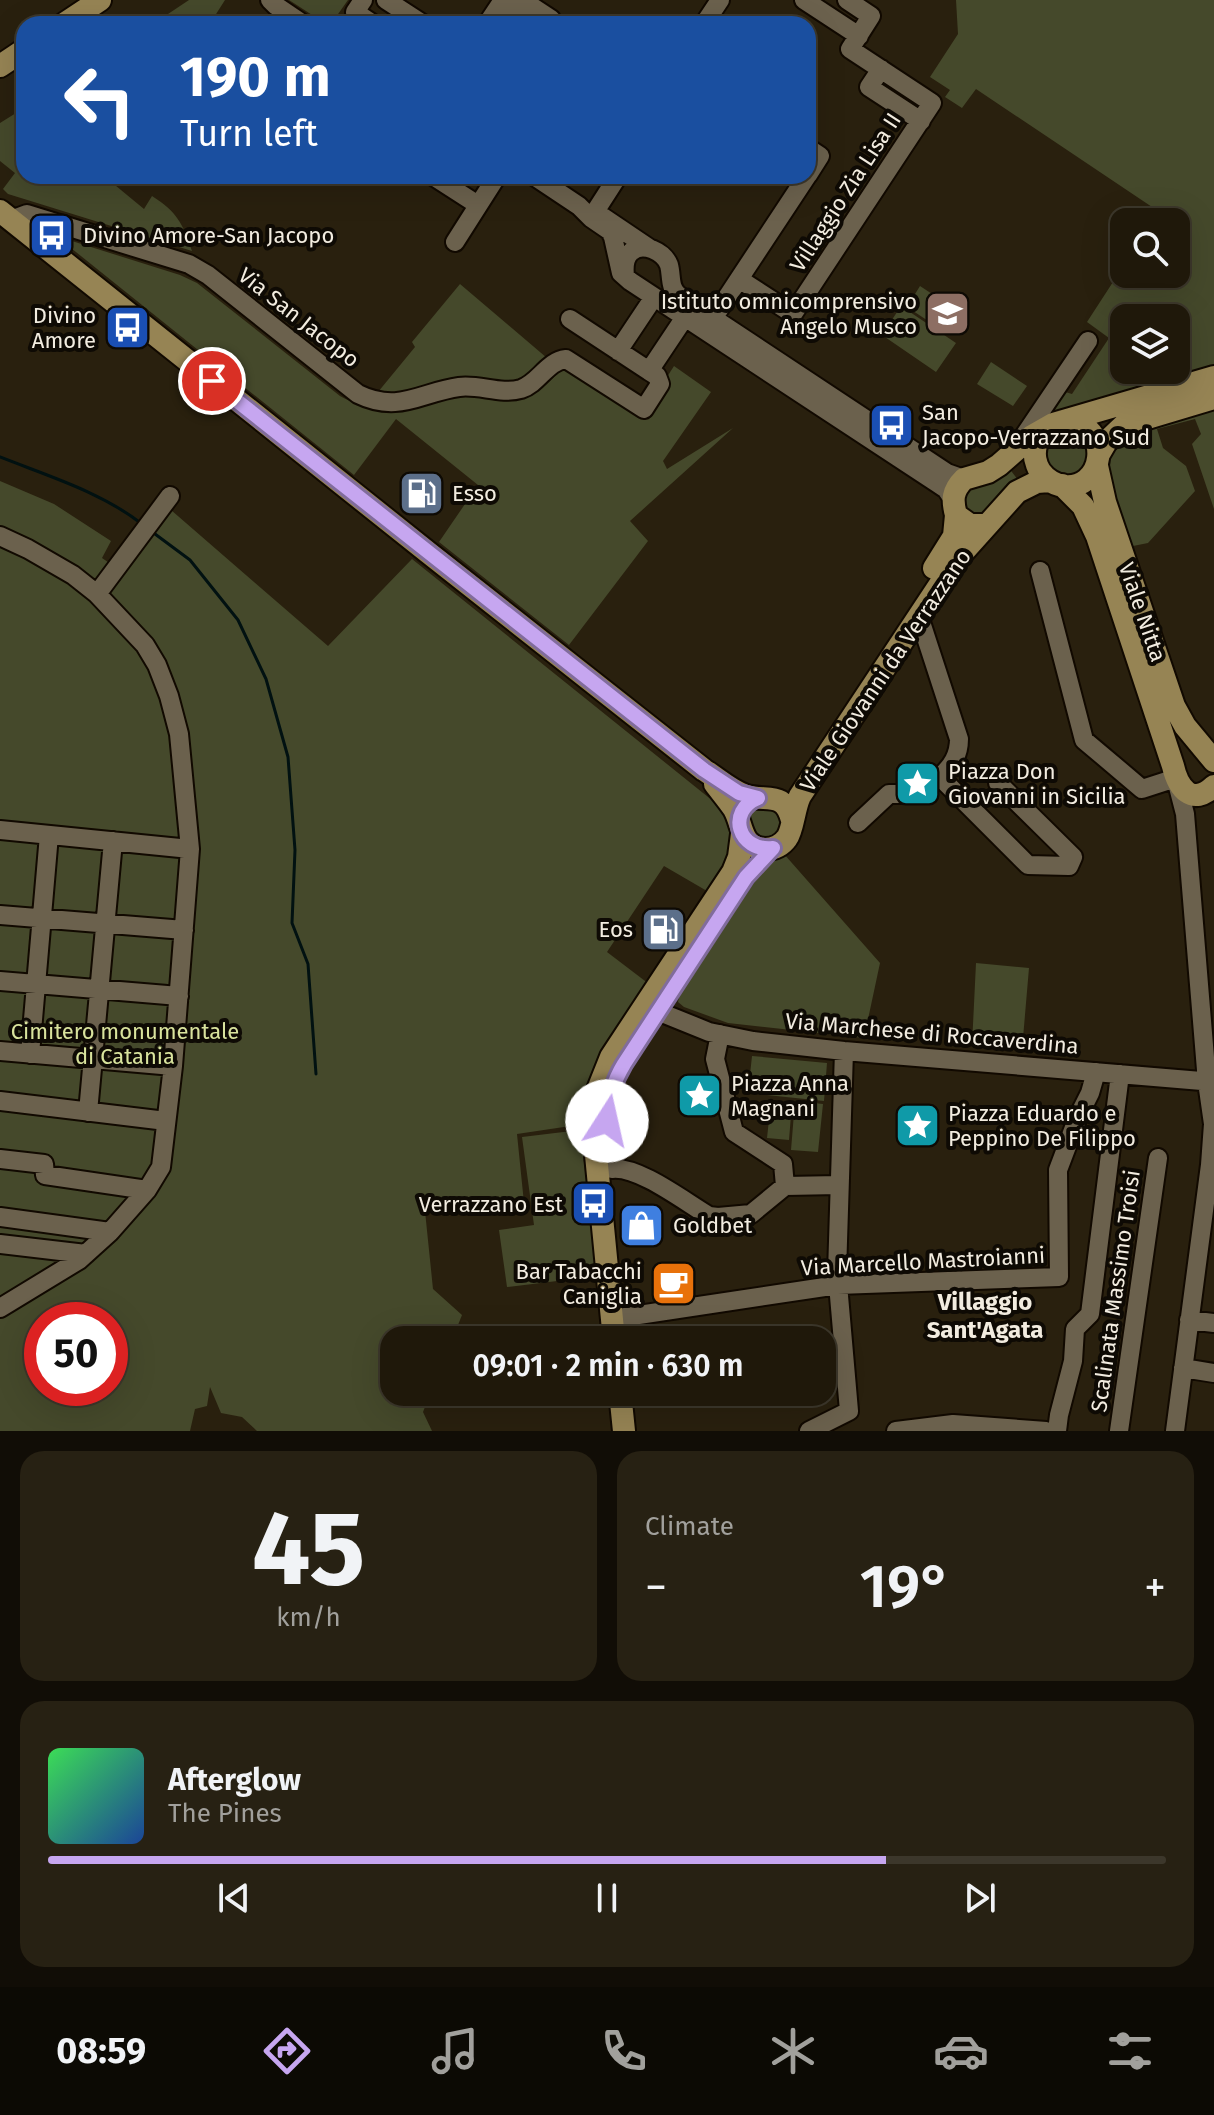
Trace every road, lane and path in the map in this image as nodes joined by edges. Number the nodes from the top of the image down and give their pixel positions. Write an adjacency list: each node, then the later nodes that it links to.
1 (100, 0): 9 (main road)
2 (270, 0): 10 (street)
3 (363, 0): 11 (street)
4 (386, 0): 12 (street)
5 (547, 0): 14 (street)
6 (804, 0): 15 (street)
7 (847, 0): 15 (street, Villaggio Zia Lisa II)
8 (502, 1): 13 (street)
9 (76, 16)
10 (292, 16)
11 (361, 16)
12 (411, 16)
13 (528, 16)
14 (534, 16)
15 (859, 36): 27 (street, Villaggio Zia Lisa II)
16 (445, 184): 21 (street)
17 (492, 184): 21 (street)
18 (546, 184): 22 (street)
19 (611, 184): 22 (street)
20 (802, 184): 27 (street)
21 (478, 205): 24 (street)
22 (588, 212): 25 (street); 26 (street)
23 (6, 216): 34 (street, Via San Jacopo); 49 (main road)
24 (455, 242)
25 (649, 248): 26 (street); 30 (street)
26 (625, 278): 28 (street)
27 (739, 279): 30 (street)
28 (654, 297): 29 (street); 33 (street)
29 (685, 317): 34 (street); 42 (street)
30 (714, 317): 39 (street)
31 (570, 319): 33 (street)
32 (1088, 341): 37 (street)
33 (618, 351): 34 (street)
34 (649, 371)
35 (1214, 377): 37 (main road)
36 (1214, 398): 38 (main road)
37 (1051, 421): 38 (main road); 39 (main road); 40 (main road)
38 (1098, 460): 40 (main road); 48 (main road, Viale Nitta)
39 (964, 479): 42 (main road, Viale Giovanni da Verrazzano)
40 (1056, 483): 43 (main road, Viale Giovanni da Verrazzano); 50 (main road)
41 (166, 501): 46 (street)
42 (955, 507): 43 (main road); 54 (main road, Viale Giovanni da Verrazzano)
43 (987, 525): 47 (main road, Viale Giovanni da Verrazzano)
44 (0, 536): 46 (street)
45 (1040, 571): 50 (street)
46 (97, 594): 63 (street)
47 (919, 616): 51 (street); 56 (main road, Viale Giovanni da Verrazzano)
48 (1211, 756): 50 (main road)
49 (704, 770): 54 (main road); 58 (main road)
50 (1175, 775): 53 (main road); 55 (street)
51 (940, 777): 52 (street); 57 (street)
52 (998, 783)
53 (1206, 790): 55 (street)
54 (763, 797): 56 (main road); 58 (main road)
55 (1185, 814): 82 (street)
56 (792, 820): 62 (main road)
57 (858, 823)
58 (741, 827): 62 (main road); 64 (main road)
59 (0, 830): 60 (street)
60 (49, 835): 61 (street); 66 (street)
61 (113, 841): 63 (street); 67 (street)
62 (773, 848): 64 (main road)
63 (190, 849): 68 (street)
64 (713, 914): 73 (main road)
65 (0, 915): 66 (street)
66 (42, 918): 67 (street); 70 (street)
67 (106, 924): 68 (street); 71 (street)
68 (184, 930): 72 (street)
69 (0, 981): 70 (street)
70 (36, 984): 71 (street); 77 (street)
71 (99, 989): 72 (street); 78 (street)
72 (179, 996): 79 (street)
73 (653, 1006): 74 (street, Via Marchese di Roccaverdina); 89 (main road); 102 (main road)
74 (720, 1034): 76 (street, Via Marchese di Roccaverdina); 91 (street)
75 (0, 1051): 77 (street)
76 (844, 1051): 80 (street, Via Marchese di Roccaverdina); 90 (street)
77 (30, 1054): 78 (street)
78 (93, 1059): 79 (street); 84 (street)
79 (173, 1066): 85 (street)
80 (1096, 1072): 81 (street, Via Marchese di Roccaverdina); 98 (street, Via Marcello Mastroianni)
81 (1120, 1074): 82 (street, Via Marchese di Roccaverdina); 114 (street)
82 (1211, 1082): 86 (street)
83 (0, 1101): 84 (street)
84 (88, 1112): 85 (street)
85 (166, 1121): 92 (street)
86 (1213, 1124): 97 (street)
87 (1158, 1158): 115 (street, Scalinata Massimo Troisi)
88 (0, 1159): 92 (street)
89 (612, 1169): 91 (street); 103 (main road)
90 (839, 1185): 91 (street); 98 (street)
91 (785, 1186)
92 (147, 1190): 94 (street)
93 (0, 1217): 94 (street)
94 (110, 1232): 96 (street)
95 (0, 1244): 96 (street)
96 (86, 1254): 99 (street)
97 (1205, 1265): 100 (street)
98 (838, 1285): 104 (street, Via Marcello Mastroianni); 111 (street)
99 (0, 1308)
100 (1189, 1320): 101 (street); 105 (street)
101 (1214, 1323)
102 (621, 1326)
103 (621, 1326)
104 (636, 1326)
105 (1183, 1368): 106 (street); 116 (street)
106 (1214, 1373)
107 (621, 1406): 109 (main road)
108 (635, 1406): 110 (main road)
109 (624, 1431)
110 (638, 1431)
111 (809, 1431)
112 (896, 1431): 113 (street)
113 (1046, 1431)
114 (1057, 1431)
115 (1119, 1431)
116 (1175, 1431)

